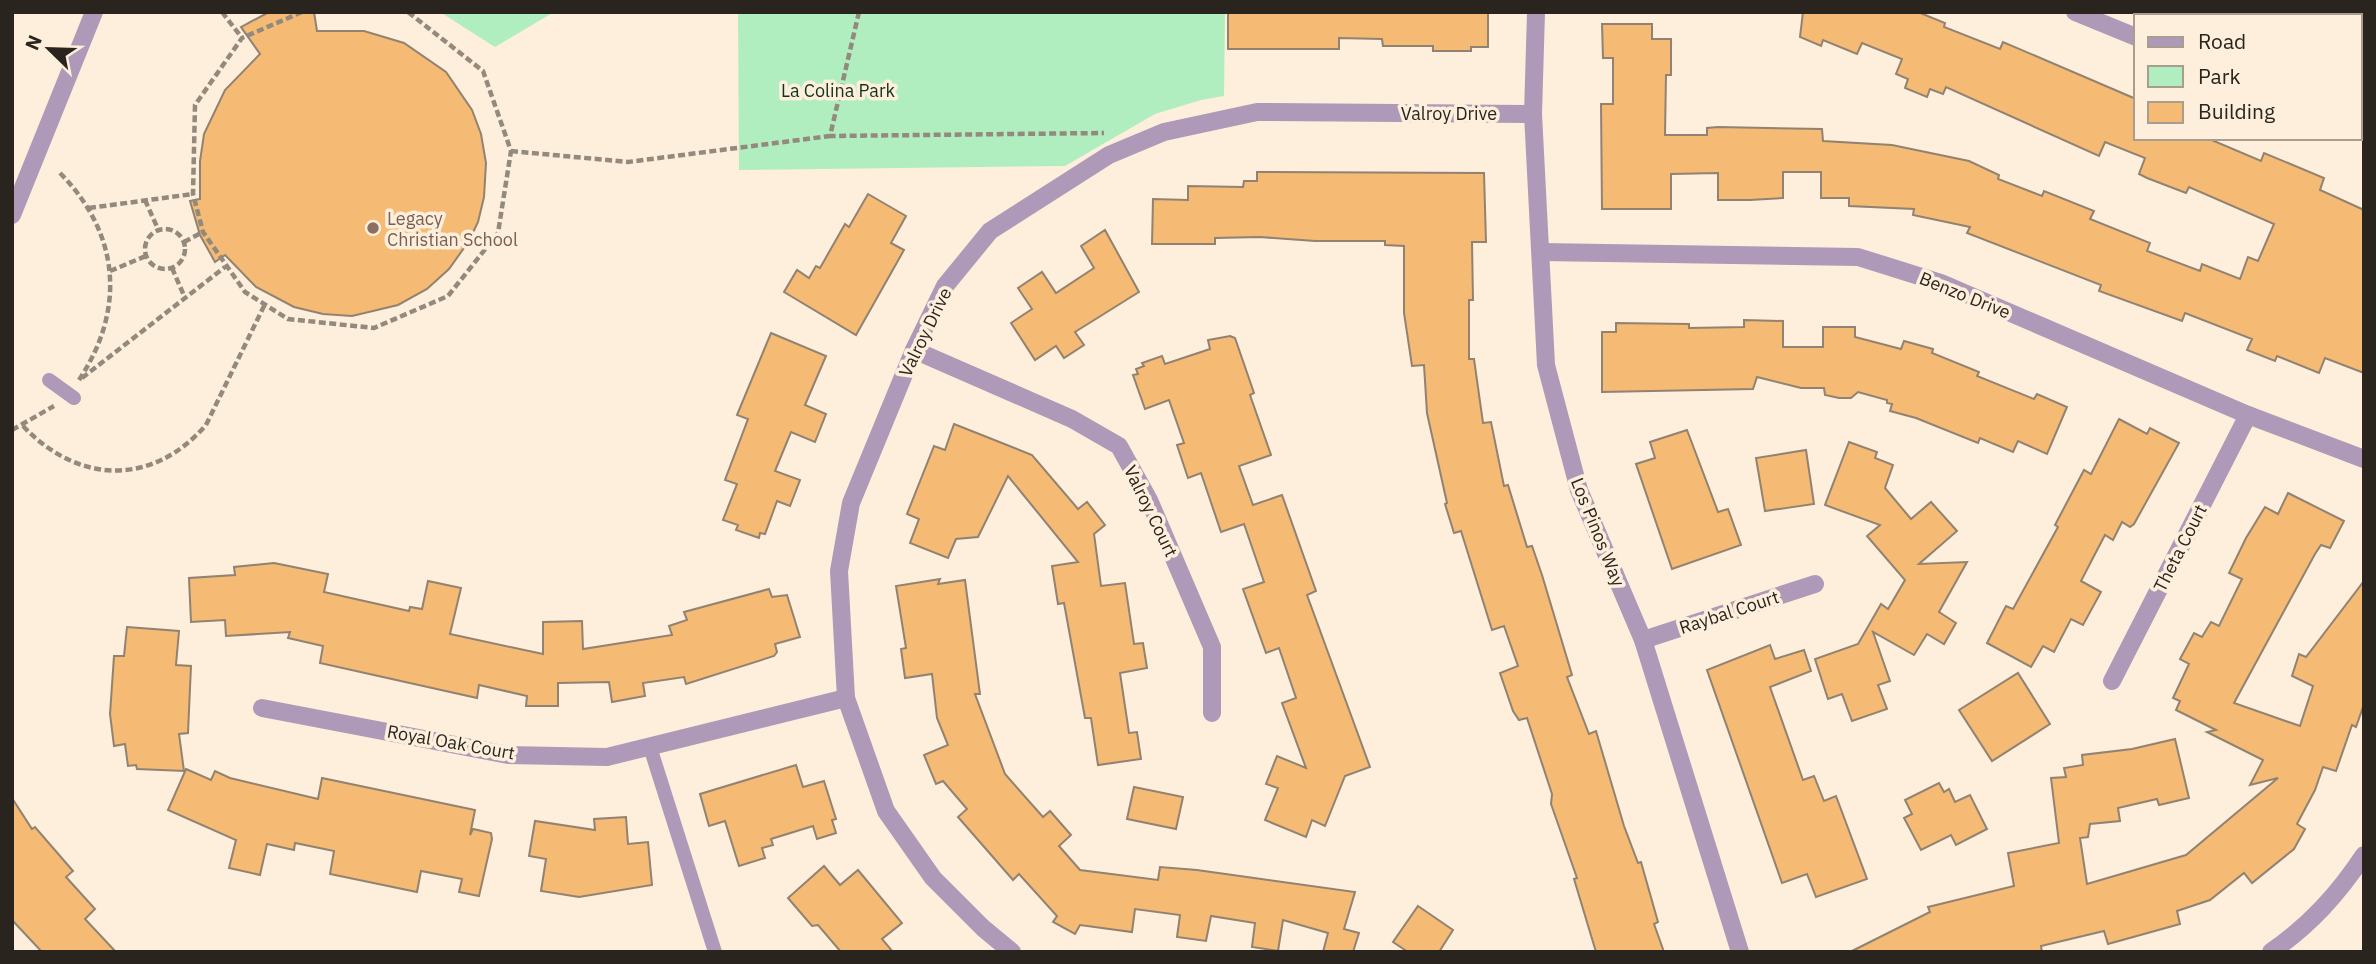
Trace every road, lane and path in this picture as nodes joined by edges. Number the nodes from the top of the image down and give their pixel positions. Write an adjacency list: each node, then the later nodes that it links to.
1 (94, 12): 18 (street)
2 (222, 12): 9 (path)
3 (302, 12): 9 (path)
4 (408, 12): 13 (path)
5 (859, 12): 12 (path)
6 (1536, 12): 10 (street, Los Pinos Way)
7 (2075, 12): 8 (street)
8 (2134, 36)
9 (242, 38): 15 (path)
10 (1533, 114): 22 (street, Los Pinos Way); 29 (street, Valroy Drive)
11 (1108, 133): 12 (path)
12 (830, 136): 13 (path)
13 (511, 150): 28 (path)
14 (60, 173): 17 (path)
15 (193, 194): 16 (path); 20 (path)
16 (145, 200): 17 (path); 19 (path)
17 (89, 208): 26 (path)
18 (12, 215)
19 (158, 229): 21 (path); 23 (path)
20 (203, 232): 21 (path); 24 (path)
21 (184, 242): 25 (path)
22 (1541, 252): 33 (street, Benzo Drive); 38 (street, Los Pinos Way)
23 (146, 256): 25 (path); 26 (path)
24 (225, 267): 27 (path); 28 (path)
25 (172, 268): 27 (path)
26 (110, 271): 27 (path)
27 (185, 298)
28 (264, 306): 34 (path)
29 (914, 350): 40 (street, Valroy Drive); 42 (street, Valroy Court)
30 (49, 380): 31 (lane)
31 (74, 398)
32 (57, 403): 34 (path)
33 (2248, 415): 36 (street, Benzo Drive); 39 (street, Theta Court)
34 (23, 426): 35 (path)
35 (12, 430)
36 (2364, 459)
37 (1815, 584): 38 (street, Raybal Court)
38 (1643, 640): 47 (street, Los Pinos Way)
39 (2112, 681)
40 (846, 698): 43 (street, Royal Oak Court); 46 (street, Valroy Drive)
41 (262, 708): 43 (street, Royal Oak Court)
42 (1212, 713)
43 (650, 747): 45 (lane)
44 (2364, 855): 48 (street)
45 (715, 952)
46 (1012, 952)
47 (1740, 952)
48 (2271, 952)

